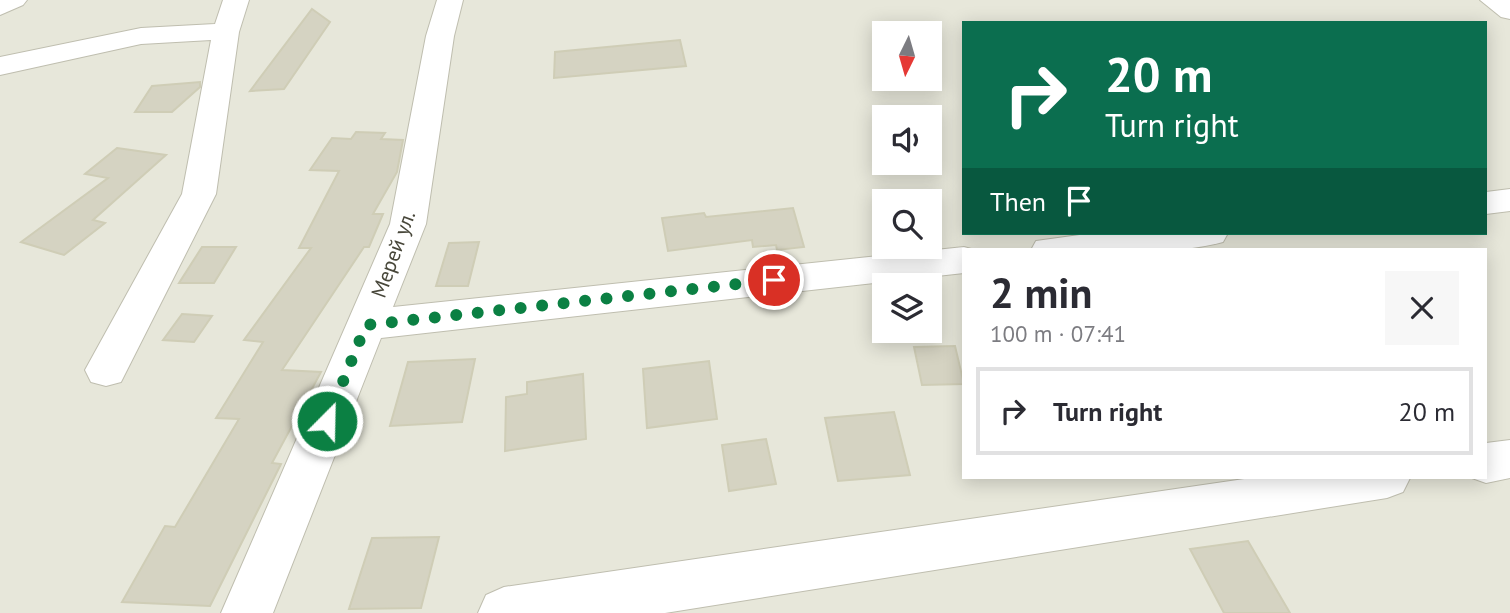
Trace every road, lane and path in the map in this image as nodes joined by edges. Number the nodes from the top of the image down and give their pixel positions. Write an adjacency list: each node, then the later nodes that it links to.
1 (14, 0): 5 (street)
2 (236, 0): 7 (street)
3 (450, 0): 14 (street, Мерей ул.)
4 (1493, 0): 6 (street)
5 (0, 7)
6 (1510, 11)
7 (226, 32): 8 (street); 15 (street)
8 (0, 66)
9 (1510, 200): 10 (street)
10 (1487, 203)
11 (1191, 235): 12 (street)
12 (1068, 248)
13 (962, 260): 14 (street)
14 (366, 325): 19 (street, Мерей ул.)
15 (106, 370)
16 (1510, 459): 17 (street)
17 (1487, 463)
18 (1380, 479): 20 (street)
19 (247, 613)
20 (504, 613)

